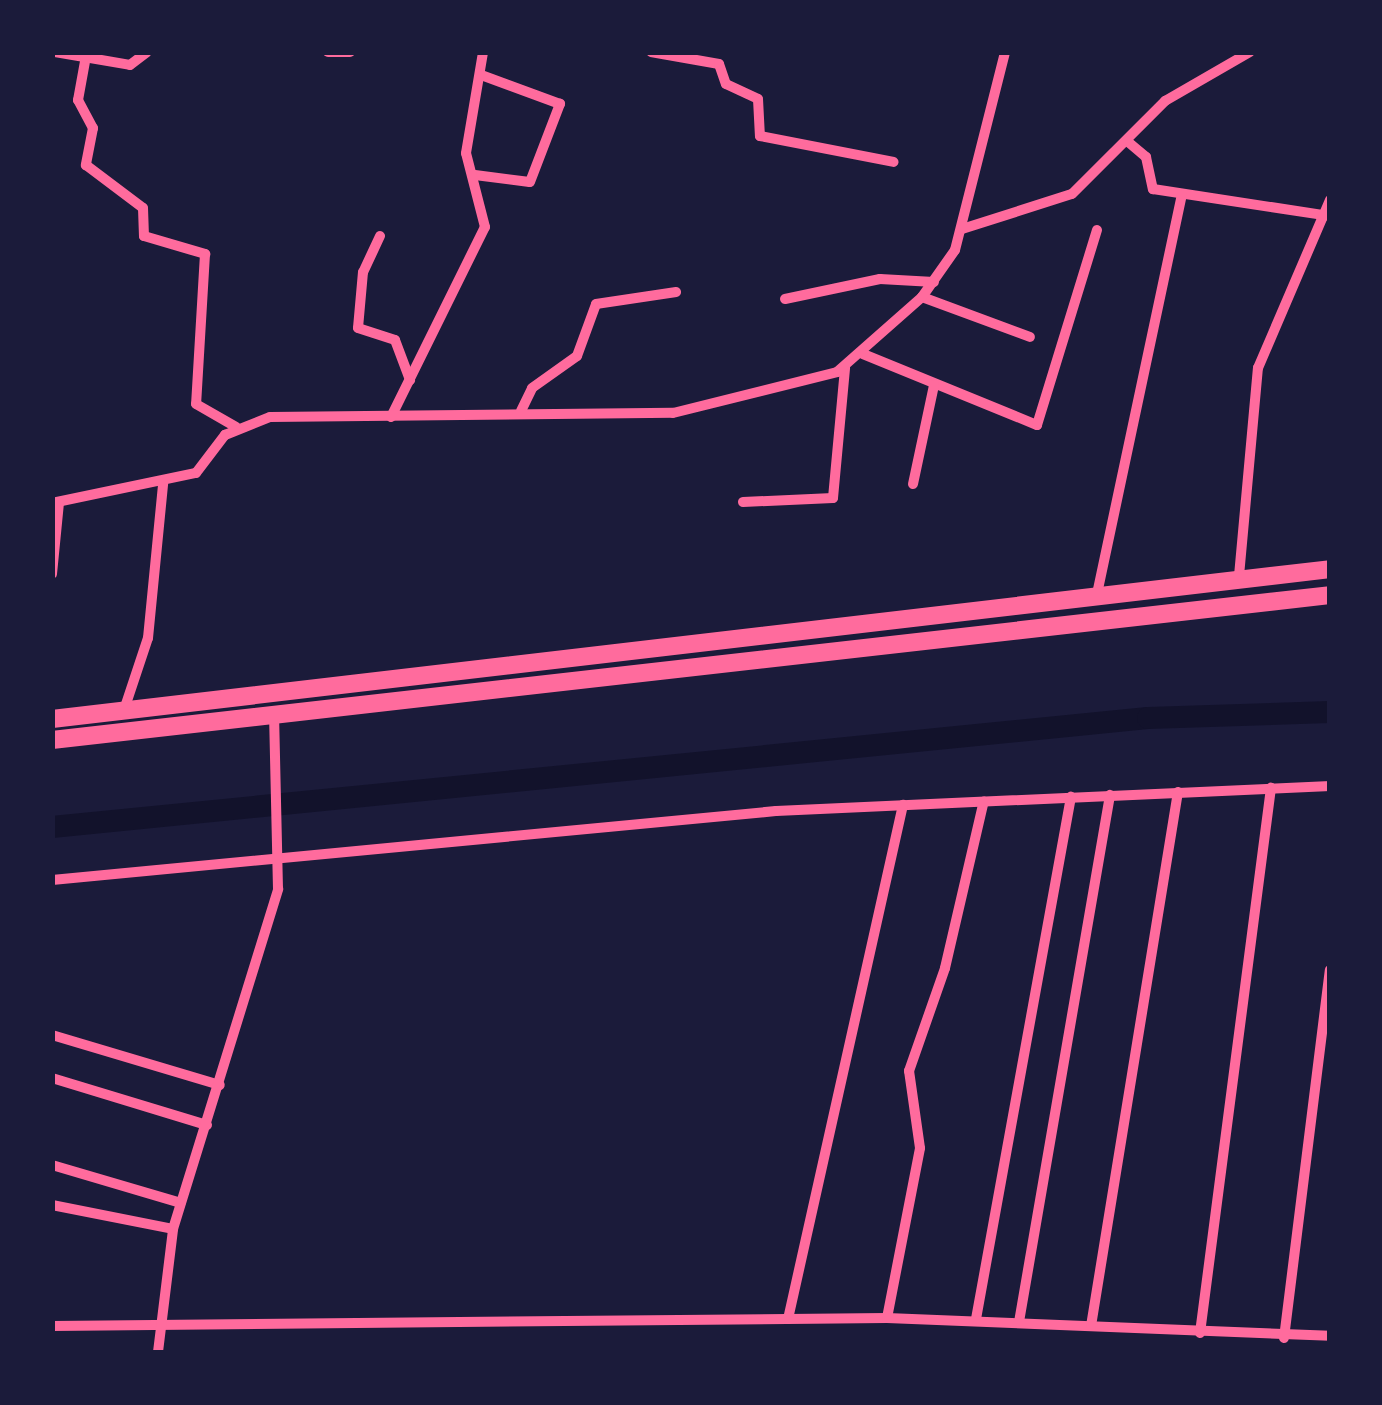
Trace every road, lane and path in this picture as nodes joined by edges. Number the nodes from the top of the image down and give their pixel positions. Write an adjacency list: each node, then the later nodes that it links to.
1 (55, 52): 10 (street)
2 (146, 52): 10 (street)
3 (328, 52): 4 (street)
4 (350, 52)
5 (484, 52): 11 (street)
6 (651, 52): 13 (street)
7 (1005, 52): 18 (street)
8 (1250, 52): 9 (street)
9 (1230, 55): 12 (street)
10 (86, 56): 32 (street)
11 (481, 76): 14 (street); 14 (street)
12 (1127, 141): 15 (street); 18 (street)
13 (894, 162)
14 (474, 175): 28 (street)
15 (1182, 195): 17 (street); 40 (street)
16 (1330, 200): 17 (street)
17 (1327, 216): 39 (street)
18 (962, 229): 21 (street)
19 (1097, 230): 29 (street)
20 (380, 236): 28 (street)
21 (934, 282): 23 (street); 24 (street)
22 (676, 292): 30 (street)
23 (922, 296): 25 (street); 26 (street)
24 (785, 299)
25 (1030, 336)
26 (863, 354): 27 (street); 29 (street)
27 (845, 368): 30 (street); 35 (street)
28 (410, 380): 31 (street)
29 (934, 385): 34 (street)
30 (521, 411): 31 (street)
31 (391, 417): 32 (street)
32 (236, 427): 33 (street)
33 (163, 484): 36 (street); 42 (street)
34 (913, 484)
35 (743, 502)
36 (56, 503): 38 (street)
37 (1330, 569): 39 (highway)
38 (52, 574)
39 (1239, 576): 40 (highway)
40 (1098, 594): 42 (highway)
41 (1330, 596): 43 (highway)
42 (124, 711): 44 (highway)
43 (274, 716): 45 (highway); 53 (street)
44 (52, 719)
45 (52, 740)
46 (1330, 786): 47 (street)
47 (1271, 788): 48 (street); 71 (street)
48 (1178, 792): 49 (street); 70 (street)
49 (1110, 794): 50 (street); 67 (street)
50 (1071, 797): 51 (street); 66 (street)
51 (984, 801): 52 (street); 65 (street)
52 (903, 805): 53 (street); 64 (street)
53 (280, 856): 54 (street); 58 (street)
54 (52, 880)
55 (1330, 970): 73 (street)
56 (52, 1035): 58 (street)
57 (52, 1078): 59 (street)
58 (220, 1085): 59 (street)
59 (207, 1125): 61 (street)
60 (52, 1164): 61 (street)
61 (182, 1203): 63 (street)
62 (52, 1205): 63 (street)
63 (173, 1229): 68 (street)
64 (788, 1318): 65 (street); 68 (street)
65 (886, 1318): 66 (street)
66 (976, 1319): 67 (street)
67 (1019, 1322): 70 (street)
68 (162, 1324): 69 (street); 74 (street)
69 (52, 1326)
70 (1090, 1326): 71 (street)
71 (1200, 1332): 73 (street)
72 (1330, 1336): 73 (street)
73 (1284, 1338)
74 (158, 1352)

